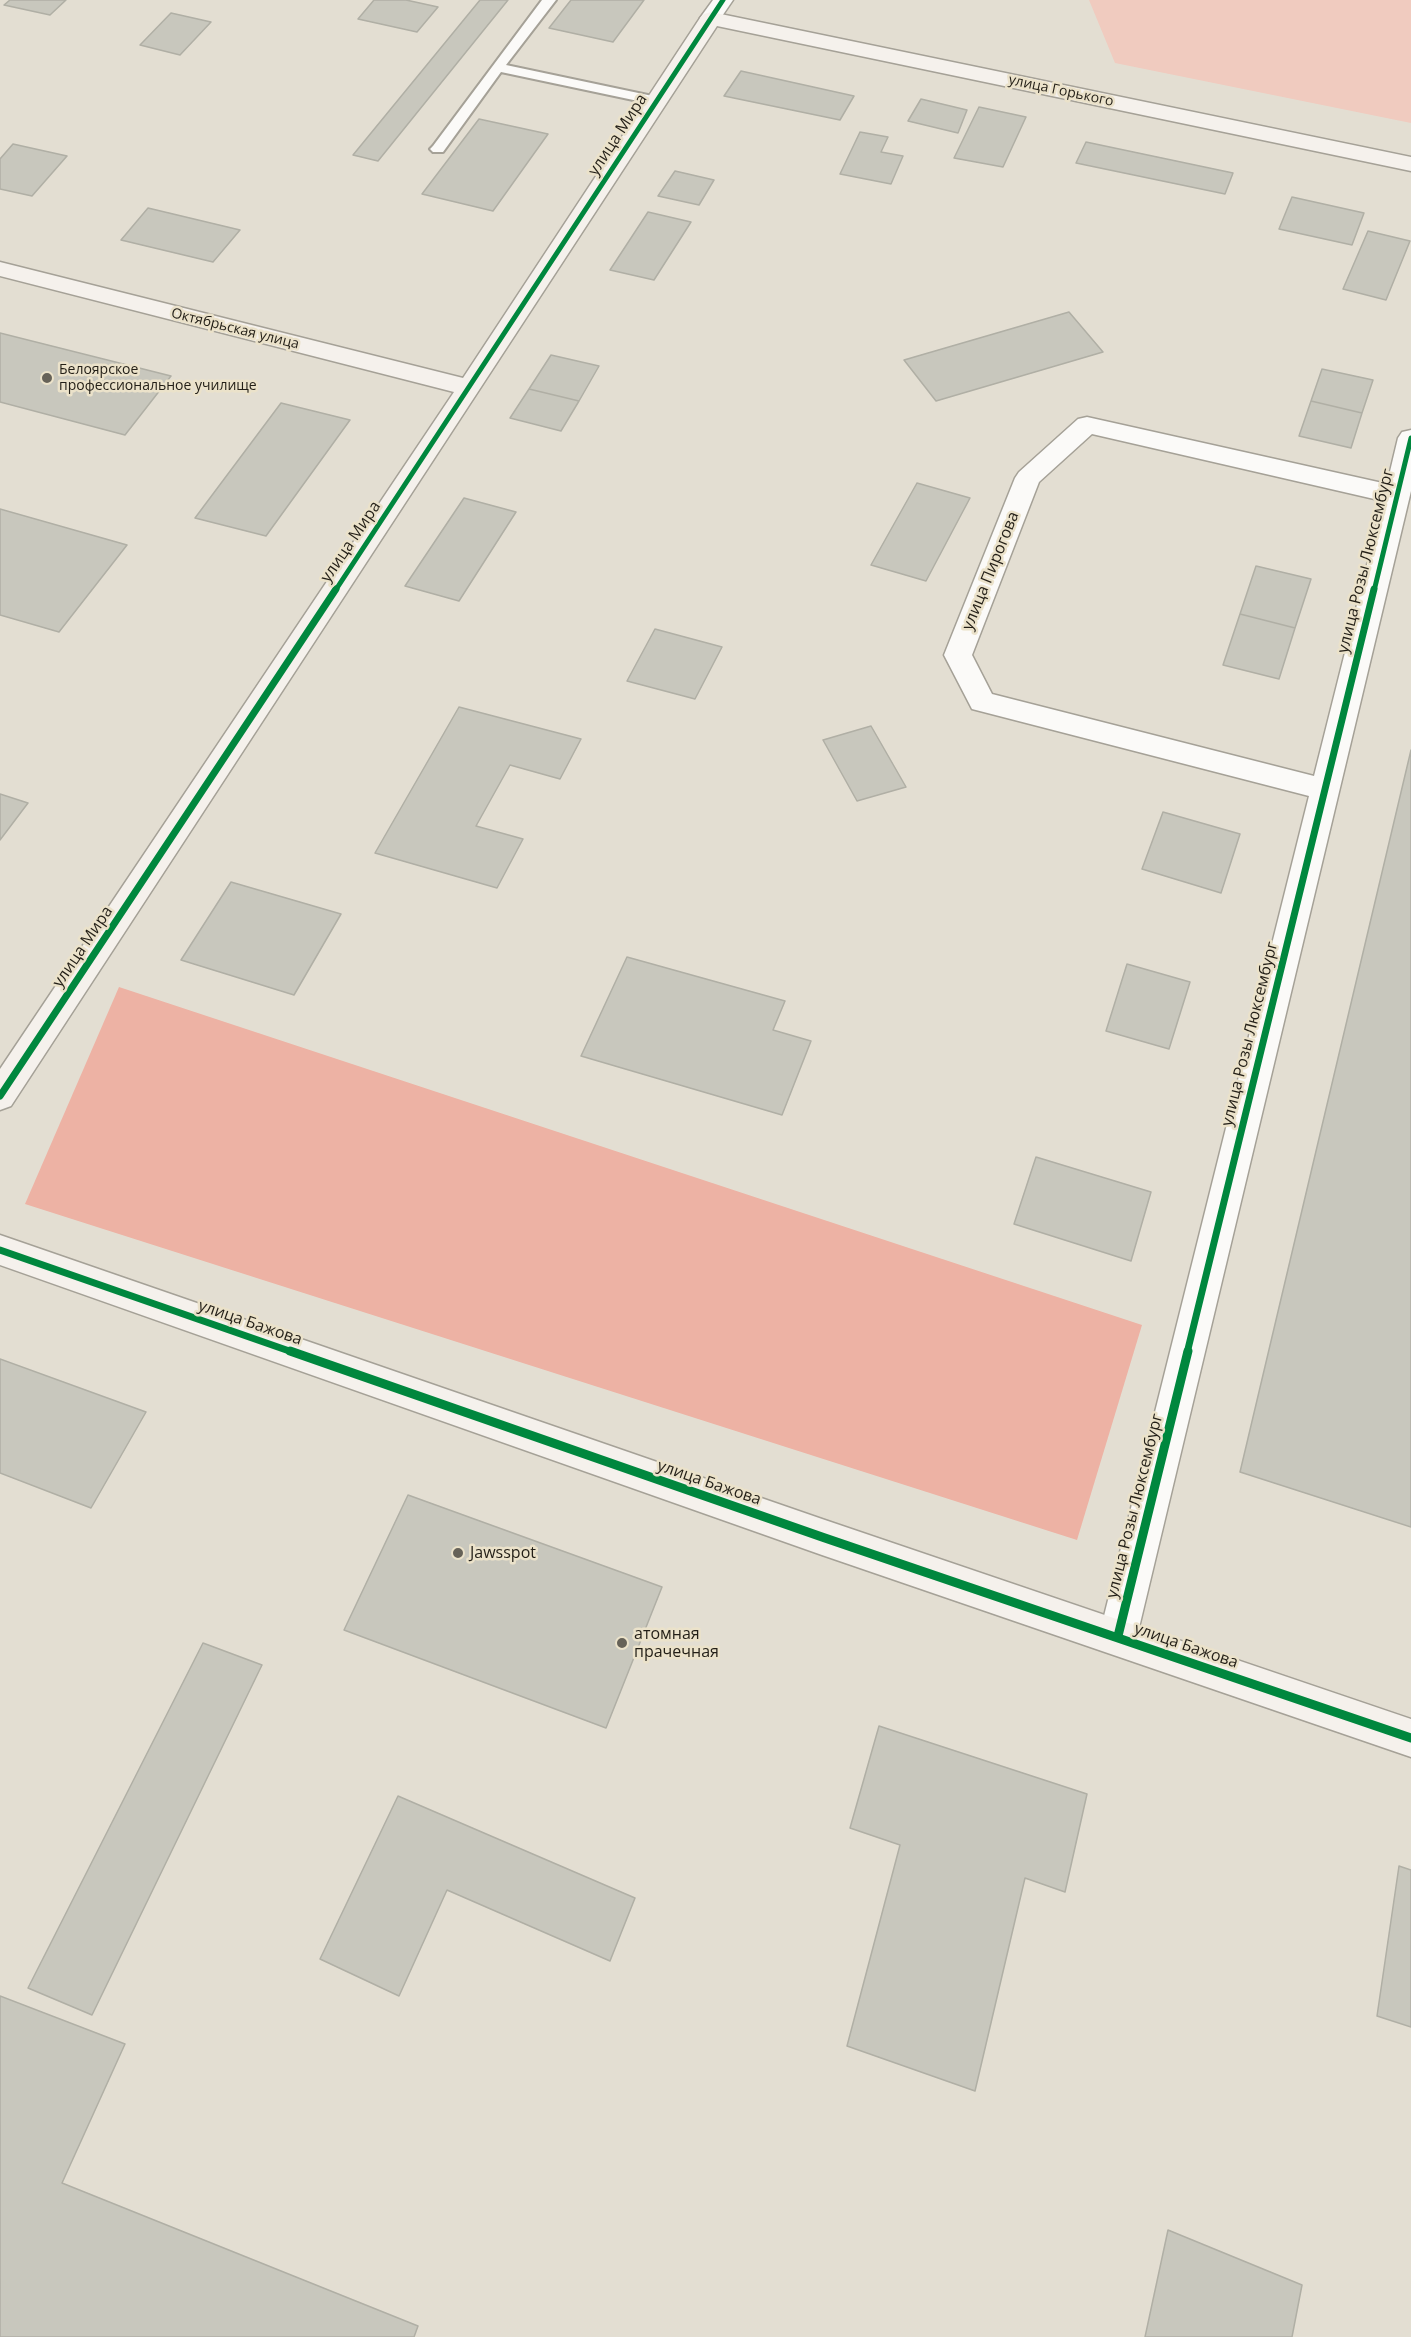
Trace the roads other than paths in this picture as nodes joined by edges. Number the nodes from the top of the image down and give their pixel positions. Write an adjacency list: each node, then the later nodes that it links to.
1 (549, 0): 3 (lane)
2 (717, 9): 4 (street, улица Мира); 6 (street, улица Горького)
3 (497, 67): 4 (lane); 5 (lane)
4 (657, 101): 8 (street, улица Мира)
5 (438, 149)
6 (1411, 164)
7 (0, 269): 8 (street, Октябрьская улица)
8 (470, 388): 12 (street, улица Мира)
9 (1411, 438): 10 (street, улица Розы Люксембург)
10 (1395, 495): 11 (street, улица Розы Люксембург); 11 (street, улица Пирогова)
11 (1323, 789): 14 (street, улица Розы Люксембург)
12 (0, 1096)
13 (0, 1250): 14 (street, улица Бажова)
14 (1118, 1636): 15 (street, улица Бажова)
15 (1411, 1738)

